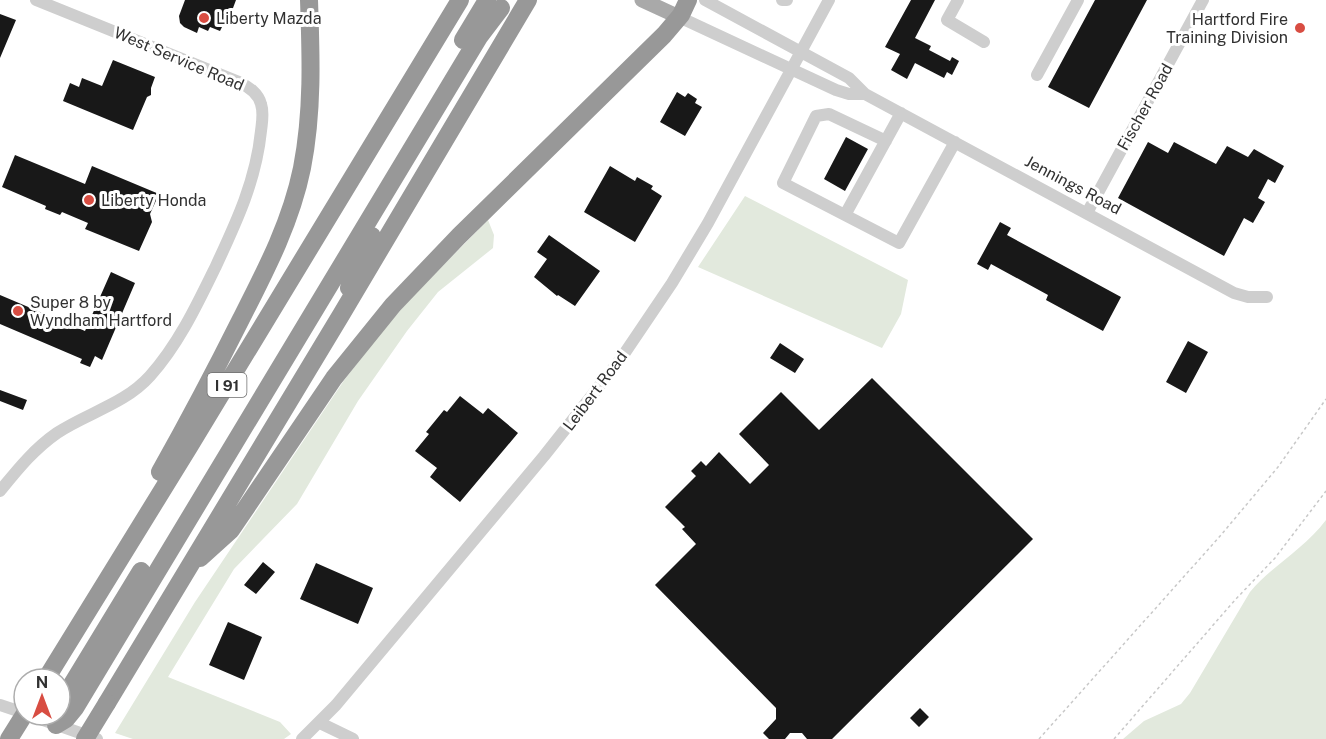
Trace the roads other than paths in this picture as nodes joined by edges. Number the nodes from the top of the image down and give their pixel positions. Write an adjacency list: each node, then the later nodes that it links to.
1 (36, 0): 28 (street, West Service Road)
2 (309, 0): 29 (highway)
3 (460, 0): 29 (highway, I 91)
4 (528, 0): 27 (highway)
5 (642, 0): 15 (main road, Jennings Road)
6 (688, 0): 15 (highway)
7 (705, 0): 17 (street, Jennings Road)
8 (782, 0): 9 (street)
9 (787, 0)
10 (829, 0): 17 (street, Leibert Road)
11 (957, 0): 16 (street)
12 (1078, 0): 19 (street)
13 (1203, 0): 24 (street, Fischer Road)
14 (498, 3): 27 (highway); 32 (highway); 33 (highway)
15 (679, 17): 18 (street, Jennings Road); 30 (highway)
16 (984, 42)
17 (801, 52): 18 (street, Leibert Road); 20 (street, Jennings Road)
18 (792, 69): 20 (street, Jennings Road); 34 (street, Leibert Road)
19 (1037, 75)
20 (865, 94): 21 (street, Jennings Road)
21 (901, 113): 22 (street); 23 (street, Jennings Road)
22 (886, 141): 25 (street); 25 (street)
23 (955, 142): 24 (street, Jennings Road); 25 (street)
24 (1087, 213): 26 (street, Jennings Road)
25 (845, 215)
26 (1267, 297)
27 (341, 315): 30 (highway)
28 (0, 491)
29 (137, 530): 31 (highway, I 91)
30 (189, 567): 36 (highway, bridge)
31 (53, 667)
32 (72, 685)
33 (72, 712)
34 (320, 723): 38 (street, Leibert Road); 39 (street)
35 (72, 727): 37 (street)
36 (85, 739)
37 (97, 739)
38 (302, 739)
39 (353, 739)

